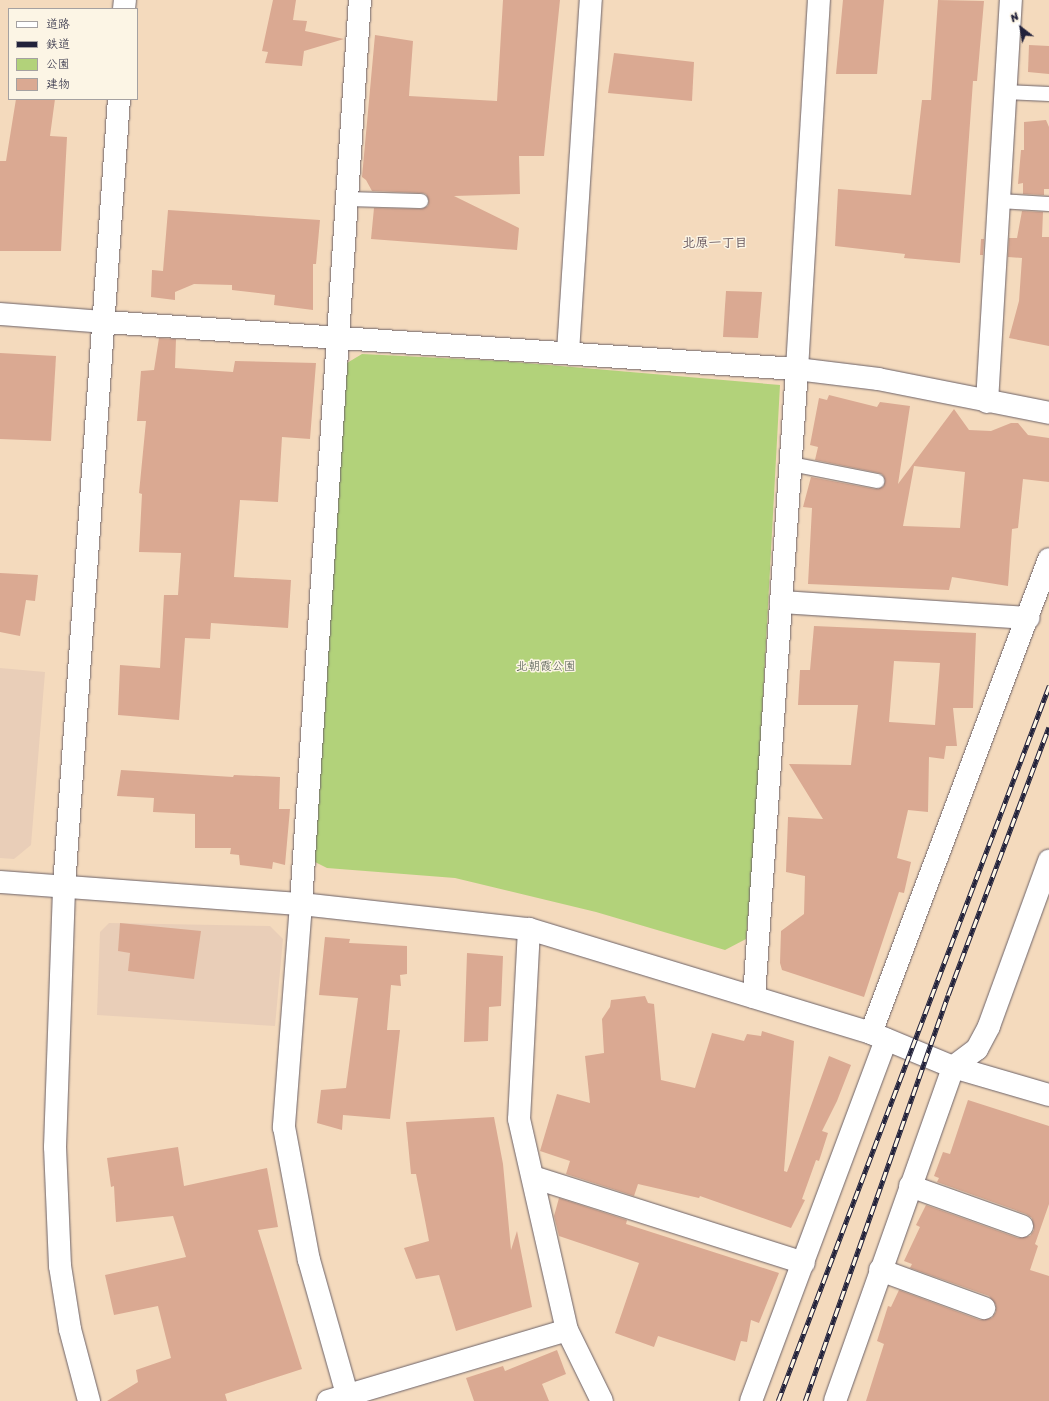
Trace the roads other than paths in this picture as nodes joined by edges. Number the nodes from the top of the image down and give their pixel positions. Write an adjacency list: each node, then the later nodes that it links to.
1 (360, 0): 8 (street)
2 (591, 0): 15 (street)
3 (818, 0): 16 (street)
4 (1011, 0): 5 (street)
5 (1005, 92): 6 (lane); 10 (street)
6 (1049, 94)
7 (119, 100): 13 (street)
8 (346, 198): 9 (lane); 14 (street)
9 (420, 201)
10 (999, 201): 11 (lane); 17 (street)
11 (1049, 204)
12 (0, 314): 13 (street)
13 (105, 322): 14 (street); 26 (street)
14 (336, 336): 15 (street); 27 (street)
15 (568, 352): 16 (street)
16 (797, 369): 17 (street); 19 (street)
17 (987, 402): 18 (street)
18 (1049, 413)
19 (791, 464): 20 (lane); 22 (street)
20 (877, 481)
21 (1049, 559): 23 (street)
22 (781, 602): 23 (street); 29 (street)
23 (1028, 618): 30 (street)
24 (1049, 861): 31 (street)
25 (0, 882): 26 (street)
26 (64, 887): 27 (street); 41 (street)
27 (301, 904): 28 (street); 40 (street)
28 (529, 929): 29 (street); 33 (street)
29 (754, 997): 30 (street)
30 (878, 1036): 31 (street); 36 (street)
31 (954, 1067): 32 (street); 34 (street)
32 (1049, 1095)
33 (533, 1177): 36 (street); 39 (street)
34 (910, 1186): 35 (street); 37 (street)
35 (1022, 1226)
36 (804, 1263): 43 (street)
37 (880, 1270): 38 (street); 44 (street)
38 (984, 1308)
39 (567, 1330): 40 (street); 42 (street)
40 (341, 1399)
41 (89, 1401)
42 (602, 1401)
43 (751, 1401)
44 (836, 1401)

